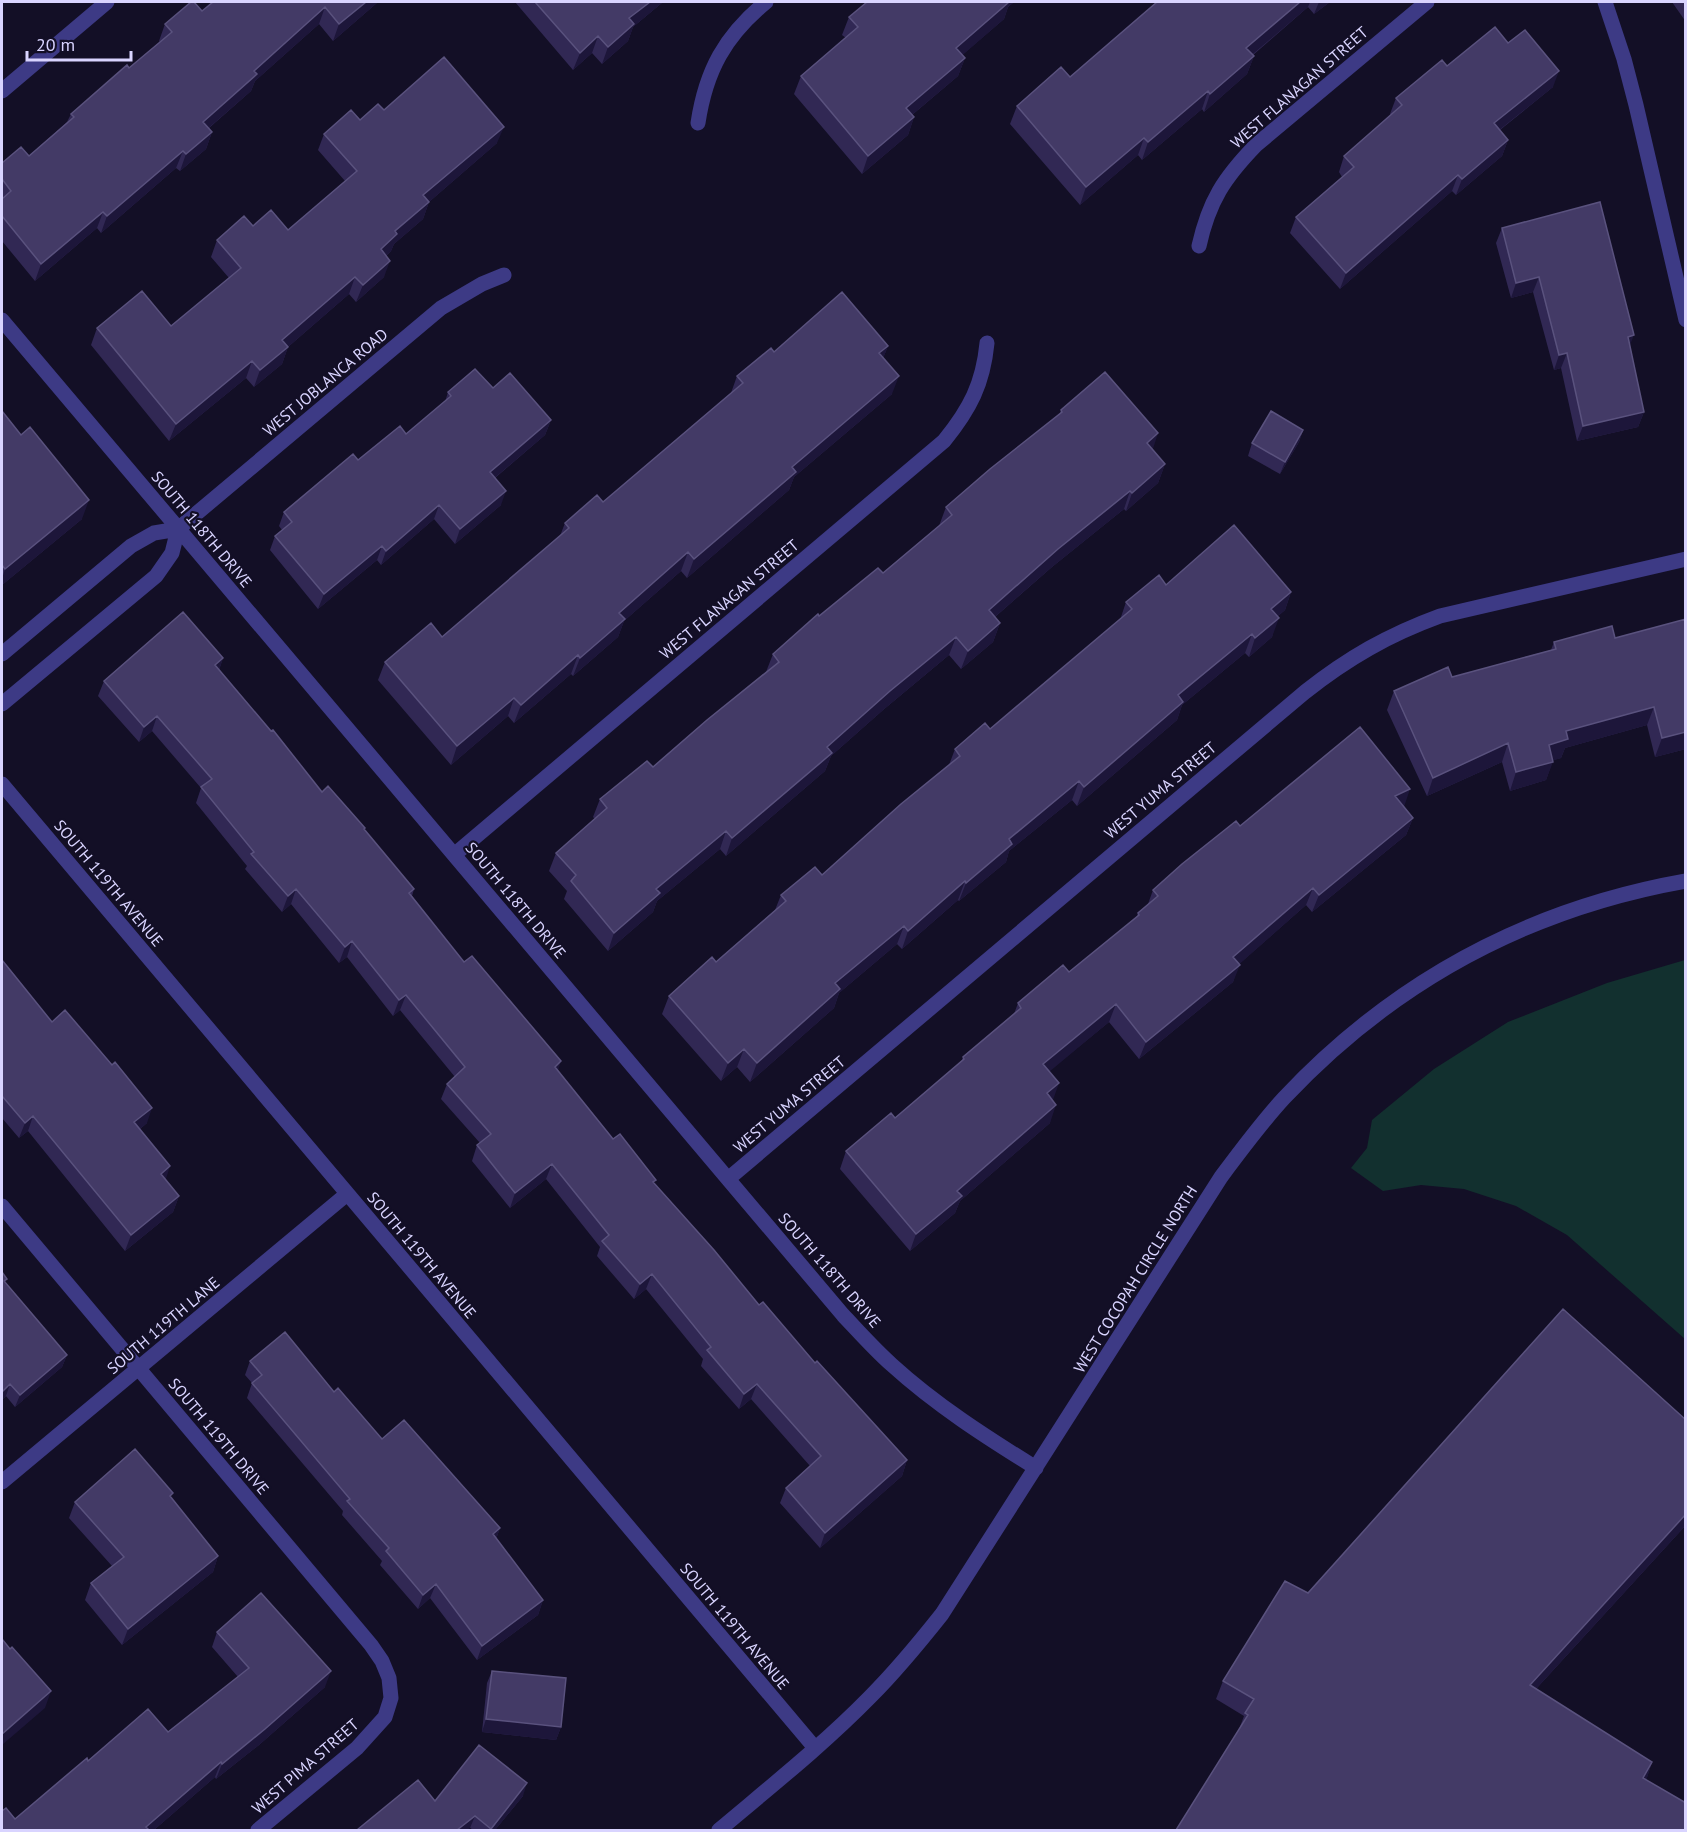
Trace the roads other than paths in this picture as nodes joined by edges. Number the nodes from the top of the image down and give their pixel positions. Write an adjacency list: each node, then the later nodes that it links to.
1 (107, 2): 5 (street)
2 (766, 2): 6 (street)
3 (1427, 2): 7 (street, WEST FLANAGAN STREET)
4 (1605, 2): 10 (street)
5 (2, 91)
6 (698, 123)
7 (1199, 246)
8 (504, 275): 12 (street, WEST JOBLANCA ROAD)
9 (2, 320): 12 (street, SOUTH 118TH DRIVE)
10 (1686, 320)
11 (987, 343): 17 (street, WEST FLANAGAN STREET)
12 (178, 529): 14 (street, WEST JOBLANCA ROAD); 15 (street); 17 (street, SOUTH 118TH DRIVE)
13 (1686, 559): 19 (street, WEST YUMA STREET)
14 (2, 654)
15 (2, 704)
16 (2, 784): 20 (street, SOUTH 119TH AVENUE)
17 (454, 855): 19 (street, SOUTH 118TH DRIVE)
18 (1686, 881): 23 (street, WEST COCOPAH CIRCLE NORTH)
19 (728, 1179): 23 (street, SOUTH 118TH DRIVE)
20 (347, 1194): 22 (street, SOUTH 119TH LANE); 26 (street, SOUTH 119TH AVENUE)
21 (2, 1206): 22 (street, SOUTH 119TH DRIVE)
22 (138, 1368): 24 (street, SOUTH 119TH LANE); 25 (street, SOUTH 119TH DRIVE)
23 (1036, 1468): 26 (street, WEST COCOPAH CIRCLE NORTH)
24 (2, 1482)
25 (392, 1698): 27 (street, WEST PIMA STREET)
26 (815, 1748): 28 (street, WEST COCOPAH CIRCLE NORTH)
27 (258, 1830)
28 (718, 1830)

